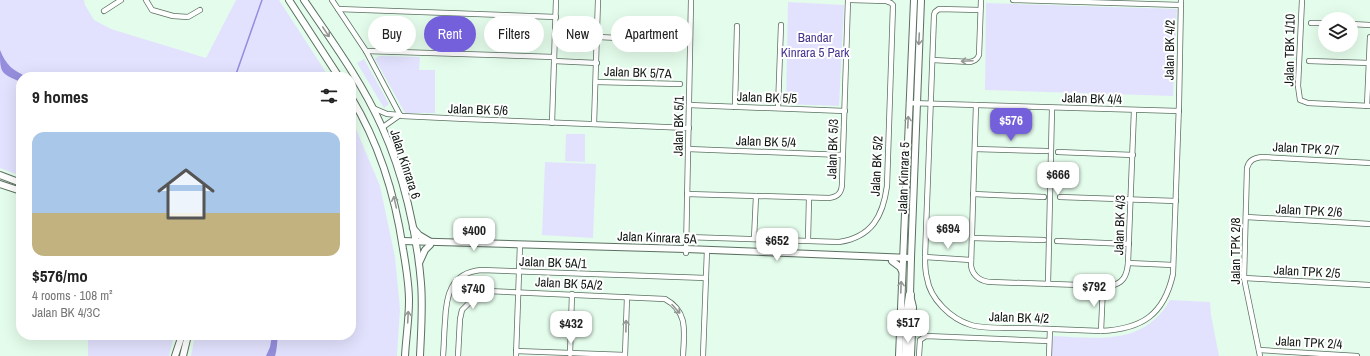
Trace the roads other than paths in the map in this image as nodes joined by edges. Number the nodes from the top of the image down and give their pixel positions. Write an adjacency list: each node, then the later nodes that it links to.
1 (121, 0): 20 (street)
2 (146, 0): 18 (street)
3 (289, 0): 39 (main road)
4 (304, 0): 40 (main road, Jalan Kinrara 6, one-way to 40)
5 (332, 0): 17 (street)
6 (556, 0): 21 (street)
7 (598, 0): 22 (street)
8 (691, 0): 47 (street, Jalan BK 5/1)
9 (849, 0): 56 (street, Jalan BK 5/3); 89 (street, Jalan BK 5/2)
10 (914, 0): 44 (main road, Jalan Kinrara 5)
11 (921, 0): 45 (main road, Jalan Kinrara 5, one-way to 45)
12 (980, 0): 19 (street)
13 (1013, 0): 15 (street)
14 (1302, 0): 50 (street, Jalan TBK 1/10)
15 (1135, 2): 16 (street)
16 (1181, 3): 57 (street, Jalan BK 4/2)
17 (338, 9): 23 (street); 31 (street)
18 (200, 10)
19 (980, 10): 35 (street, one-way to 35); 35 (street, Jalan BK 4/2)
20 (104, 11)
21 (556, 16)
22 (598, 16)
23 (552, 17)
24 (1311, 23): 25 (street)
25 (1318, 23)
26 (1358, 24): 28 (street)
27 (781, 25): 53 (street)
28 (1370, 25)
29 (737, 26): 51 (street)
30 (1370, 37): 38 (street)
31 (366, 51): 34 (street); 58 (street)
32 (554, 52): 34 (street)
33 (597, 52): 37 (street)
34 (554, 59): 37 (street); 59 (street)
35 (933, 60): 46 (street, Jalan BK 4/2)
36 (1309, 62): 38 (street)
37 (596, 63): 42 (street)
38 (1369, 63): 50 (street)
39 (336, 72)
40 (352, 72)
41 (356, 79): 52 (main road, Jalan Kinrara 6, one-way to 52)
42 (596, 82): 43 (street, Jalan BK 5/7A); 60 (street)
43 (680, 84)
44 (909, 103): 45 (street, Jalan BK 4/4); 96 (main road, Jalan Kinrara 5, one-way to 44)
45 (916, 103): 46 (street, Jalan BK 4/4); 103 (main road, Jalan Kinrara 5)
46 (932, 103): 48 (street, Jalan BK 4/4); 100 (street, Jalan BK 4/2)
47 (689, 105): 51 (street, Jalan BK 5/5); 62 (street, Jalan BK 5/1)
48 (976, 105): 54 (street, Jalan BK 4/4); 64 (street, Jalan BK 4/3)
49 (356, 106): 92 (main road, Jalan Kinrara 6, one-way to 49)
50 (1369, 106)
51 (735, 107): 53 (street, Jalan BK 5/5)
52 (373, 108): 58 (street, Jalan BK 5/6); 61 (main road, Jalan Kinrara 6)
53 (778, 108): 56 (street, Jalan BK 5/5)
54 (1052, 108): 55 (street, Jalan BK 4/4); 112 (street)
55 (1134, 110): 57 (street, Jalan BK 4/4); 68 (street, Jalan BK 4/3)
56 (845, 111): 67 (street, Jalan BK 5/3)
57 (1179, 112): 82 (street, Jalan BK 4/2)
58 (400, 115): 59 (street, Jalan BK 5/6); 61 (street)
59 (552, 123): 60 (street, Jalan BK 5/6)
60 (594, 124): 62 (street, Jalan BK 5/6)
61 (383, 127): 85 (main road, Jalan Kinrara 6)
62 (689, 128): 63 (street, Jalan BK 5/1)
63 (688, 148): 67 (street, Jalan BK 5/4); 75 (street, Jalan BK 5/1)
64 (975, 149): 65 (street); 76 (street, Jalan BK 4/3)
65 (1046, 151)
66 (1058, 152): 68 (street)
67 (843, 155): 80 (street, Jalan BK 5/3)
68 (1133, 155): 81 (street, Jalan BK 4/3)
69 (1370, 163): 70 (street, Jalan TPK 2/7)
70 (1247, 168): 83 (street, Jalan TPK 2/8)
71 (0, 175): 72 (main road)
72 (16, 181)
73 (0, 184): 74 (main road)
74 (16, 189)
75 (687, 194): 77 (street, Jalan BK 5/3); 86 (street, Jalan BK 5/1)
76 (974, 194): 78 (street); 87 (street, Jalan BK 4/3)
77 (756, 196): 80 (street, Jalan BK 5/3); 88 (street)
78 (1044, 197)
79 (1060, 197): 81 (street)
80 (809, 198): 89 (street)
81 (1131, 200): 82 (street); 95 (street, Jalan BK 4/3)
82 (1176, 201): 107 (street, Jalan BK 4/2)
83 (1246, 217): 84 (street, Jalan TPK 2/6); 111 (street, Jalan TPK 2/8)
84 (1370, 224)
85 (412, 228): 93 (main road, Jalan Kinrara 6); 94 (main road)
86 (686, 237): 88 (street, Jalan BK 5/2); 98 (street, Jalan BK 5/1)
87 (972, 238): 90 (street); 104 (street, Jalan BK 4/3)
88 (754, 239): 89 (street, Jalan BK 5/2)
89 (808, 240)
90 (1044, 240)
91 (1057, 241): 95 (street)
92 (402, 243): 93 (main road, Jalan Kinrara 5A); 129 (main road, Jalan Kinrara 6, one-way to 92)
93 (415, 243): 94 (main road, Jalan Kinrara 5A); 106 (main road, Jalan Kinrara 6)
94 (429, 243): 97 (main road, Jalan Kinrara 5A); 106 (main road)
95 (1129, 244): 105 (street, Jalan BK 4/3)
96 (903, 245): 101 (main road); 102 (main road, Jalan Kinrara 5)
97 (520, 246): 98 (main road, Jalan Kinrara 5A); 109 (street)
98 (686, 251): 99 (main road, Jalan Kinrara 5A)
99 (706, 252): 101 (main road, Jalan Kinrara 5A); 110 (street)
100 (925, 257): 104 (street); 119 (street, Jalan BK 4/2)
101 (890, 259): 102 (main road, Jalan Kinrara 5A); 108 (main road)
102 (902, 260): 103 (main road, Jalan Kinrara 5A); 108 (main road, Jalan Kinrara 5)
103 (911, 260): 117 (main road, Jalan Kinrara 5)
104 (971, 260): 112 (street, Jalan BK 4/3)
105 (1128, 263): 107 (street); 114 (street, Jalan BK 4/3)
106 (419, 265): 130 (main road, Jalan Kinrara 6)
107 (1173, 265): 120 (street, Jalan BK 4/2)
108 (902, 271): 136 (main road, Jalan Kinrara 5, one-way to 108)
109 (519, 272): 110 (street, Jalan BK 5A/1); 115 (street); 131 (street, Jalan BK 5A/1)
110 (706, 278): 135 (street)
111 (1244, 278): 113 (street, Jalan TPK 2/5); 124 (street, Jalan TPK 2/8)
112 (1048, 284): 114 (street, Jalan BK 4/3)
113 (1370, 285)
114 (1103, 286): 120 (street)
115 (518, 292): 116 (street, Jalan BK 5A/2); 125 (street); 132 (street, Jalan BK 5A/2)
116 (572, 294): 118 (street, Jalan BK 5A/2); 126 (street)
117 (910, 295): 137 (highway); 138 (main road, Jalan Kinrara 5)
118 (627, 296): 133 (street, one-way to 118); 134 (street, Jalan BK 5A/2, one-way to 134)
119 (1050, 329): 120 (street, Jalan BK 4/2); 123 (street)
120 (1102, 331)
121 (180, 340): 127 (main road)
122 (187, 340): 128 (main road)
123 (1049, 341): 139 (street); 140 (street)
124 (1259, 350): 141 (street, Jalan TPK 2/8); 142 (street, Jalan TPK 2/4)
125 (516, 354): 126 (street)
126 (570, 355): 133 (street)
127 (175, 356)
128 (183, 356)
129 (405, 356)
130 (420, 356)
131 (443, 356)
132 (458, 356)
133 (625, 356)
134 (683, 356)
135 (703, 356)
136 (899, 356)
137 (906, 356)
138 (911, 356)
139 (919, 356)
140 (1049, 356)
141 (1260, 356)
142 (1357, 356)

